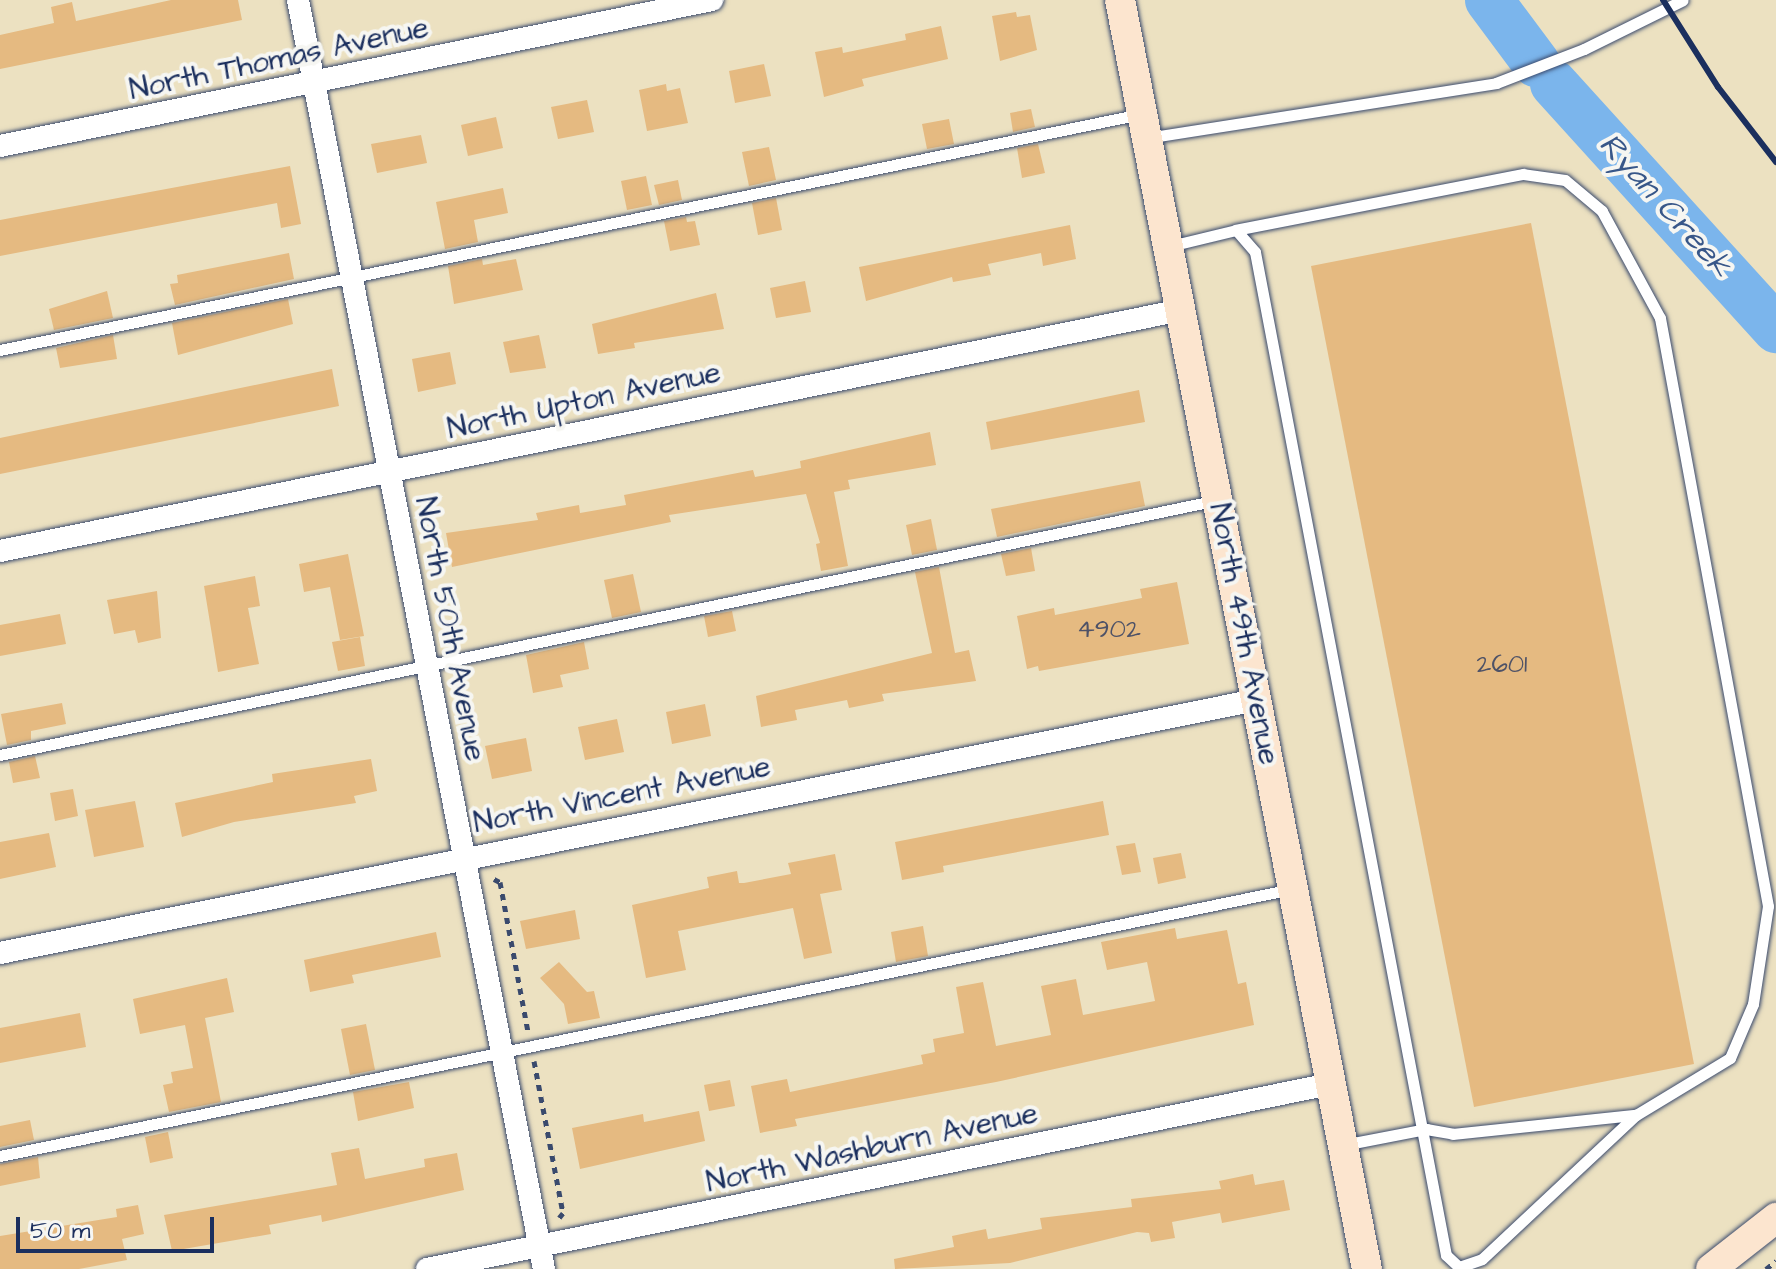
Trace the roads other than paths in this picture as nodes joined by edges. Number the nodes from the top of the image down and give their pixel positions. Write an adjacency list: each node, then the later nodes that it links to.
1 (298, 0): 5 (street, North 50th Avenue)
2 (712, 0): 5 (street, North Thomas Avenue)
3 (1120, 0): 6 (street, North 49th Avenue)
4 (1683, 0): 6 (lane)
5 (314, 82): 7 (street, North Thomas Avenue); 10 (street, North 50th Avenue)
6 (1144, 126): 9 (street, North 49th Avenue); 10 (lane)
7 (0, 146)
8 (1236, 230): 9 (lane); 21 (lane); 26 (lane)
9 (1169, 246): 11 (street, North 49th Avenue)
10 (351, 276): 12 (lane); 13 (street, North 50th Avenue)
11 (1181, 310): 13 (street, North Upton Avenue); 14 (street, North 49th Avenue)
12 (0, 350)
13 (390, 471): 15 (street, North Upton Avenue); 16 (street, North 50th Avenue)
14 (1218, 500): 16 (lane); 17 (street, North 49th Avenue)
15 (0, 551)
16 (426, 666): 18 (lane); 19 (street, North 50th Avenue)
17 (1256, 700): 19 (street, North Vincent Avenue); 20 (street, North 49th Avenue)
18 (0, 755)
19 (462, 857): 22 (street, North Vincent Avenue); 23 (street, North 50th Avenue)
20 (1294, 889): 23 (lane); 24 (street, North 49th Avenue)
21 (1772, 905): 25 (lane)
22 (0, 953)
23 (501, 1054): 28 (lane); 30 (street, North 50th Avenue)
24 (1330, 1084): 27 (street, North 49th Avenue); 30 (street, North Washburn Avenue)
25 (1636, 1115): 26 (lane); 26 (lane)
26 (1426, 1129): 27 (lane)
27 (1342, 1146): 33 (street, North 49th Avenue)
28 (0, 1156)
29 (1776, 1218): 34 (street)
30 (539, 1246): 31 (street, North Washburn Avenue); 32 (street, North 50th Avenue)
31 (427, 1269)
32 (544, 1269)
33 (1367, 1269)
34 (1711, 1269)

